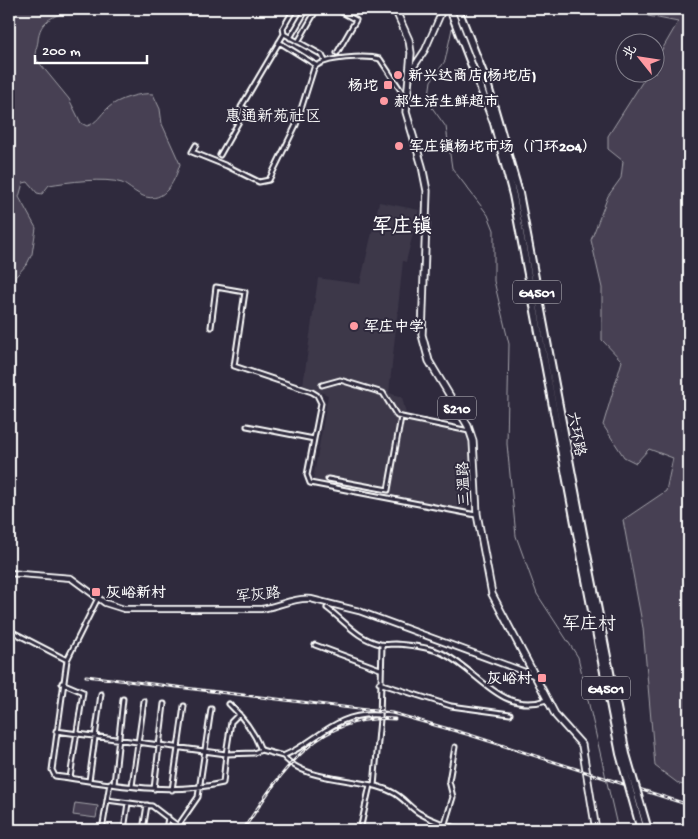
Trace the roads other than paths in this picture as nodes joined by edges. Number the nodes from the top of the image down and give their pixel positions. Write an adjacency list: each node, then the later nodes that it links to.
1 (294, 9): 9 (street)
2 (307, 9): 10 (street)
3 (317, 9): 12 (street)
4 (336, 9): 13 (street)
5 (396, 9): 16 (main road, S210)
6 (443, 9): 16 (street)
7 (450, 9): 28 (highway, 六环路 / G4501)
8 (458, 9): 28 (highway, 六环路 / G4501)
9 (284, 34): 10 (street); 11 (street)
10 (290, 38): 12 (street)
11 (279, 42): 15 (street); 19 (street)
12 (298, 42): 14 (street)
13 (337, 53)
14 (324, 61): 15 (street); 17 (street)
15 (316, 65): 18 (street)
16 (409, 75): 17 (main road, S210)
17 (406, 98): 24 (main road, 三温路 / S210)
18 (196, 145)
19 (220, 155)
20 (211, 327): 25 (street)
21 (322, 385): 22 (street)
22 (401, 417): 24 (street); 26 (street)
23 (247, 426): 25 (street)
24 (469, 431): 27 (main road, 三温路 / S210)
25 (314, 438): 27 (street)
26 (328, 479)
27 (477, 515): 37 (main road, 三温路 / S210)
28 (582, 544): 86 (highway, 六环路 / G4501, bridge); 87 (highway, 六环路 / G4501, bridge)
29 (9, 574): 30 (street, 军灰路)
30 (98, 598): 35 (street); 37 (street, 军灰路)
31 (327, 608): 34 (street)
32 (9, 630): 35 (street)
33 (315, 645): 36 (street)
34 (382, 645): 36 (street); 42 (street)
35 (67, 660): 38 (street)
36 (380, 669): 39 (street)
37 (536, 676): 42 (main road, 三温路 / S210)
38 (62, 683): 51 (street); 52 (street)
39 (379, 683): 49 (street); 50 (street)
40 (101, 694): 53 (street)
41 (123, 699): 54 (street)
42 (547, 700): 85 (main road, 三温路 / S210)
43 (144, 701): 55 (street)
44 (164, 704): 56 (street)
45 (229, 704): 48 (street)
46 (184, 706): 58 (street)
47 (210, 709): 60 (street)
48 (239, 714): 59 (street); 61 (street)
49 (510, 714)
50 (379, 715): 62 (street); 67 (street)
51 (56, 731): 52 (street); 63 (street)
52 (76, 734): 53 (street); 63 (street)
53 (95, 736): 54 (street); 64 (street)
54 (118, 740): 55 (street); 65 (street)
55 (139, 742): 56 (street); 66 (street)
56 (159, 745): 58 (street); 69 (street)
57 (455, 747): 75 (street)
58 (178, 748): 60 (street); 70 (street)
59 (261, 750): 61 (street); 62 (street)
60 (206, 751): 61 (street); 68 (street)
61 (226, 754): 68 (street)
62 (283, 756): 67 (street)
63 (70, 778): 64 (street)
64 (89, 781): 65 (street)
65 (112, 784): 66 (street); 71 (street)
66 (132, 786): 69 (street)
67 (372, 786): 75 (street); 82 (street)
68 (200, 788): 70 (street); 76 (street)
69 (154, 789): 70 (street)
70 (172, 790)
71 (107, 800): 72 (street); 77 (street)
72 (128, 803): 73 (street); 78 (street)
73 (147, 805): 74 (street); 79 (street)
74 (168, 817): 76 (street); 80 (street)
75 (445, 823): 83 (street); 84 (street)
76 (178, 826): 81 (street)
77 (102, 830)
78 (124, 830)
79 (143, 830)
80 (166, 830)
81 (182, 830)
82 (360, 830)
83 (443, 830)
84 (466, 830)
85 (596, 830)
86 (641, 830)
87 (648, 830)

